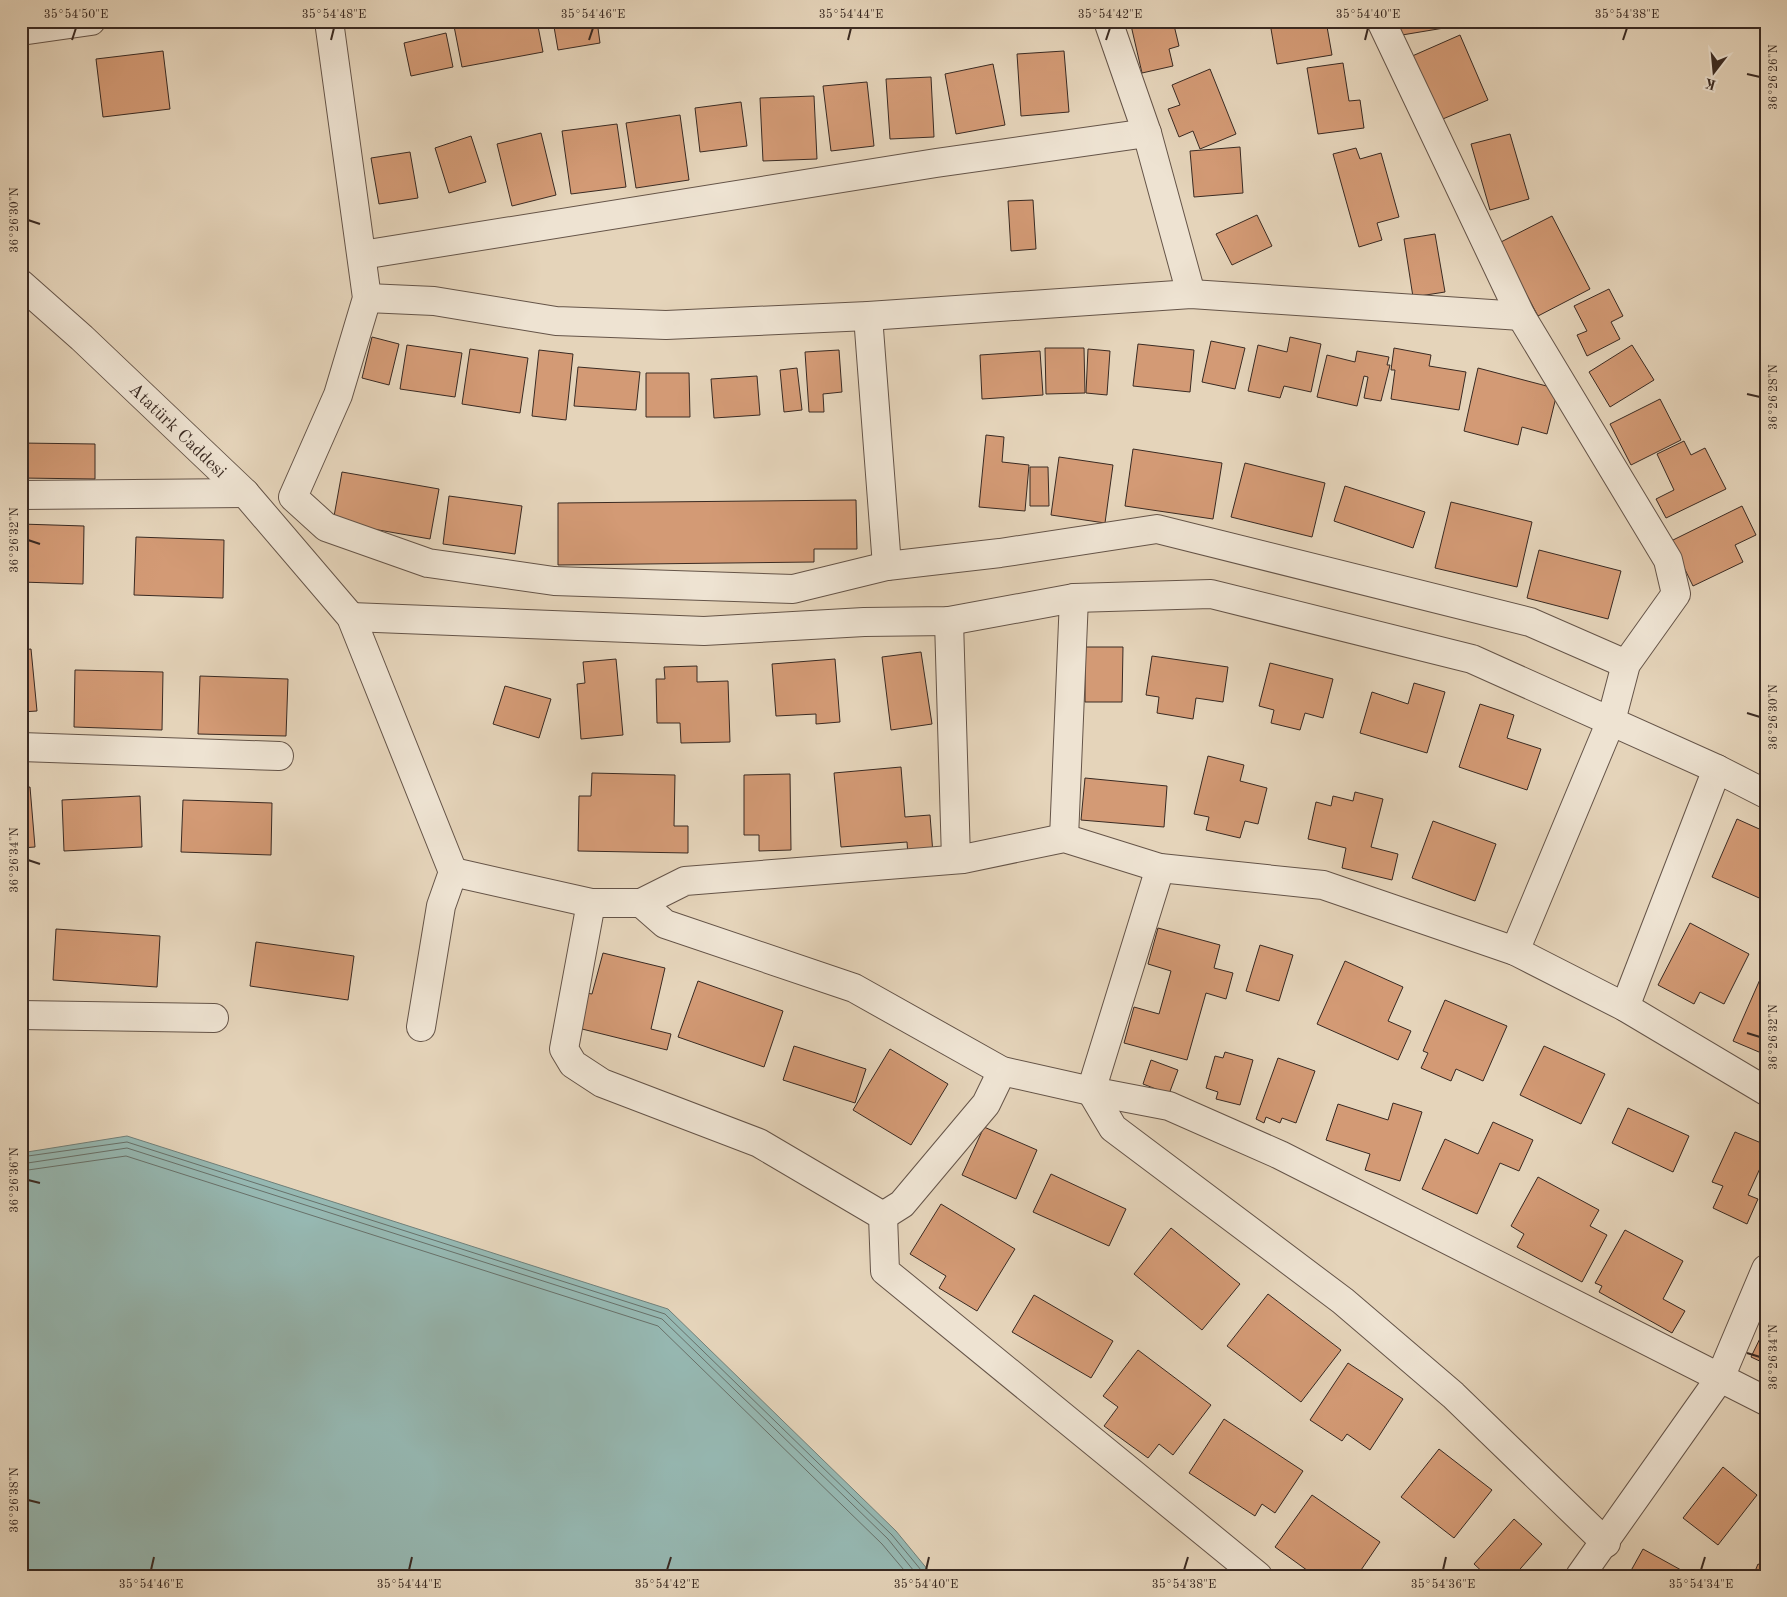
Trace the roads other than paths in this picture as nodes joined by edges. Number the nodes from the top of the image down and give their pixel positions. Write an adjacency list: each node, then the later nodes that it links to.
1 (91, 21): 5 (street)
2 (329, 21): 7 (street)
3 (1108, 21): 6 (street)
4 (1381, 21): 12 (street)
5 (21, 31)
6 (1147, 133): 7 (street); 9 (street)
7 (362, 255): 10 (street)
8 (21, 284): 13 (street, Atatürk Caddesi)
9 (1191, 294): 11 (street); 12 (street)
10 (367, 298): 11 (street); 15 (street)
11 (868, 316): 15 (street)
12 (1521, 316): 19 (street)
13 (245, 493): 14 (street); 17 (street, Atatürk Caddesi)
14 (21, 495)
15 (887, 566): 19 (street)
16 (1074, 598): 18 (street); 20 (street); 25 (street)
17 (352, 617): 18 (street); 28 (street)
18 (949, 621): 26 (street)
19 (1626, 664): 20 (street)
20 (1611, 721): 23 (street); 31 (street)
21 (21, 747): 22 (street)
22 (279, 756)
23 (1717, 769): 24 (street); 32 (street)
24 (1766, 794)
25 (1064, 838): 26 (street); 27 (street)
26 (956, 859): 30 (street)
27 (1160, 868): 31 (street); 38 (street)
28 (453, 872): 29 (street); 35 (street)
29 (591, 903): 30 (street); 39 (street)
30 (641, 903): 36 (street)
31 (1515, 951): 32 (street)
32 (1625, 1007): 37 (street)
33 (21, 1016): 34 (street)
34 (214, 1018)
35 (421, 1027)
36 (1002, 1071): 38 (street); 39 (street)
37 (1766, 1091)
38 (1091, 1092): 41 (street); 43 (street)
39 (883, 1216): 44 (street)
40 (1766, 1268): 41 (street)
41 (1720, 1378): 42 (street); 43 (street)
42 (1766, 1401)
43 (1606, 1543): 45 (street)
44 (1258, 1576)
45 (1580, 1576)

